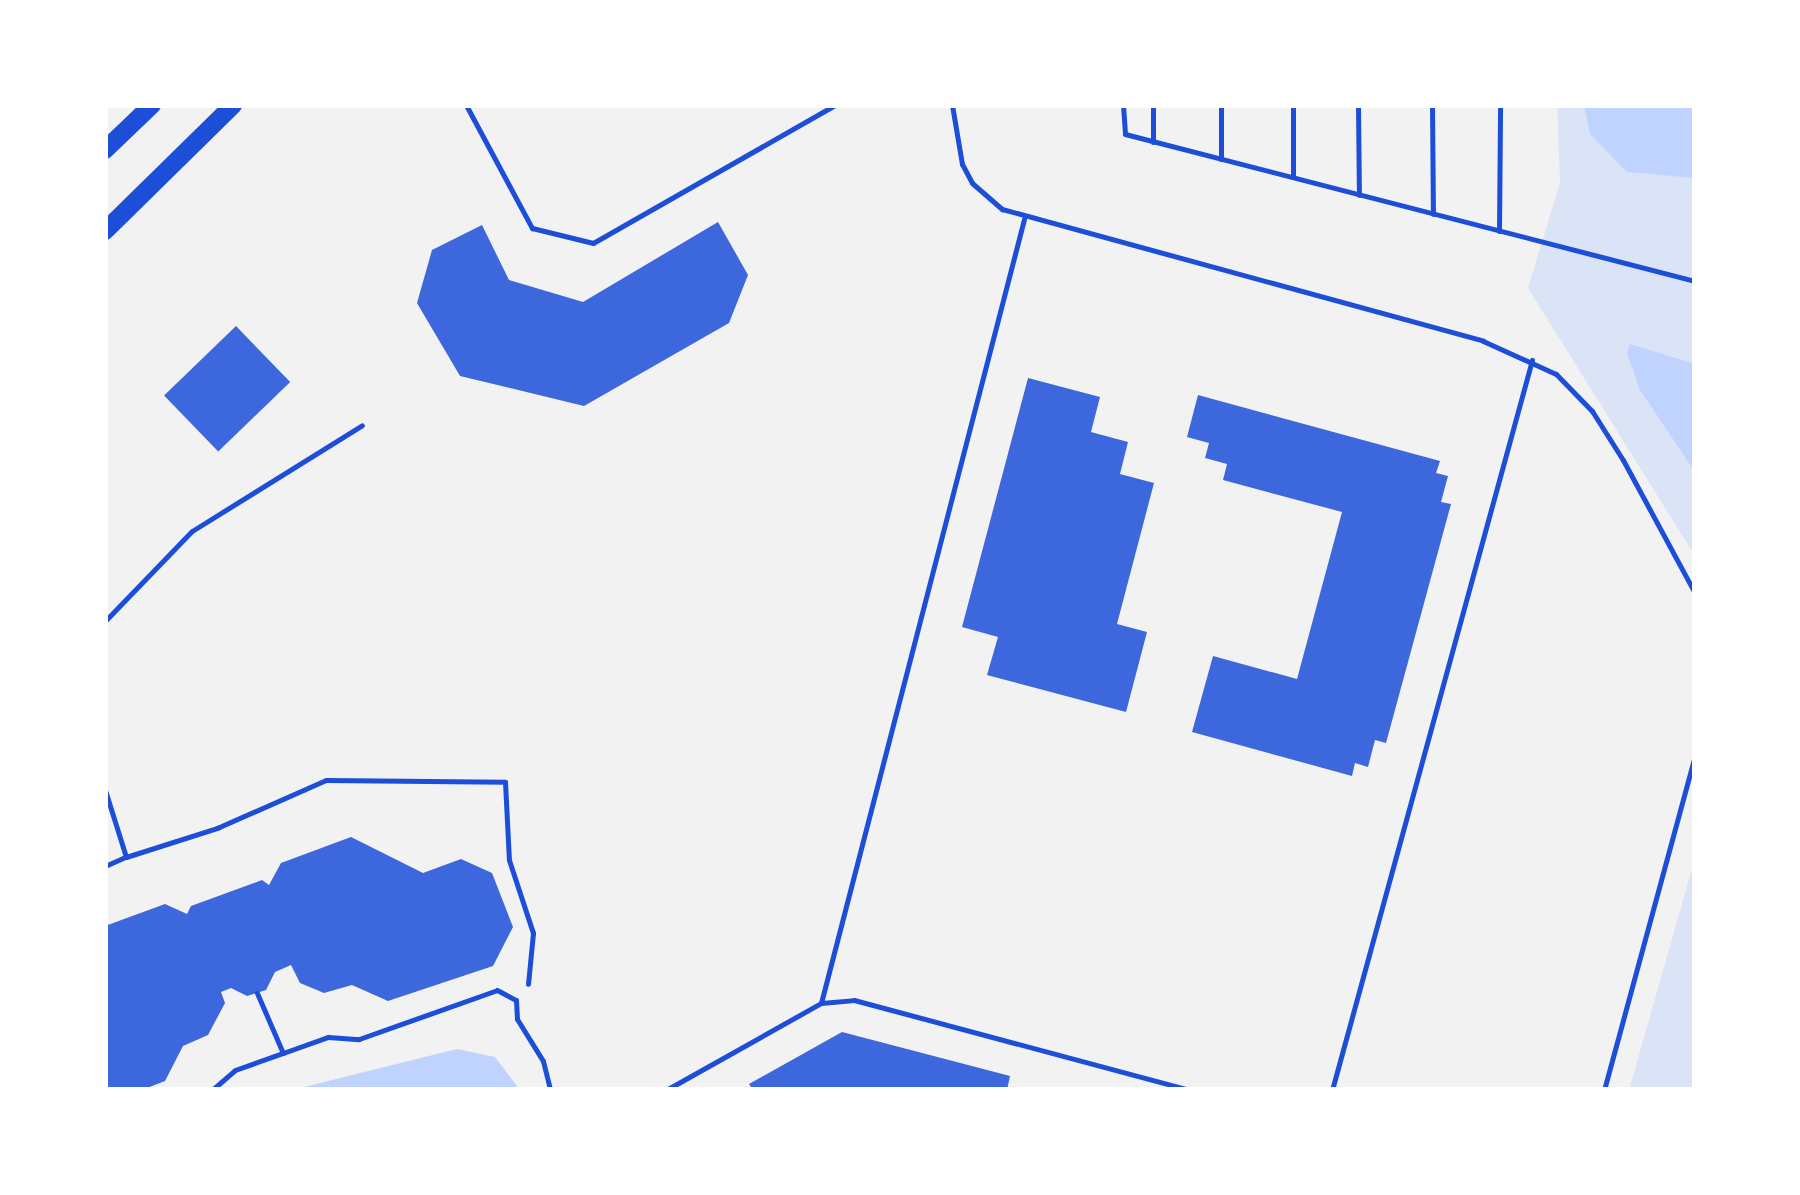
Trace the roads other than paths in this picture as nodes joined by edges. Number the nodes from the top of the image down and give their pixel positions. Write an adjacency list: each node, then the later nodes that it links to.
1 (152, 105): 14 (highway)
2 (234, 105): 20 (highway)
3 (466, 105): 4 (lane)
4 (835, 105)
5 (952, 105): 19 (lane)
6 (1123, 105): 13 (lane)
7 (1153, 105): 13 (lane)
8 (1221, 105): 15 (lane)
9 (1293, 105): 16 (lane)
10 (1358, 105): 17 (lane)
11 (1432, 105): 18 (lane)
12 (1500, 105): 21 (lane)
13 (1153, 142): 15 (lane)
14 (105, 150)
15 (1221, 159): 16 (lane)
16 (1294, 178): 17 (lane)
17 (1359, 195): 18 (lane)
18 (1433, 214): 21 (lane)
19 (1024, 218): 23 (lane); 32 (lane)
20 (105, 230)
21 (1498, 231): 22 (lane)
22 (1695, 282)
23 (1532, 360): 25 (lane); 35 (lane)
24 (362, 426): 26 (lane)
25 (1695, 593)
26 (105, 621)
27 (1695, 755): 36 (lane)
28 (105, 790): 29 (lane)
29 (126, 857): 30 (lane); 31 (lane)
30 (105, 866)
31 (528, 984)
32 (821, 1004): 33 (lane); 34 (lane)
33 (666, 1090)
34 (1191, 1090)
35 (1332, 1090)
36 (1604, 1090)

